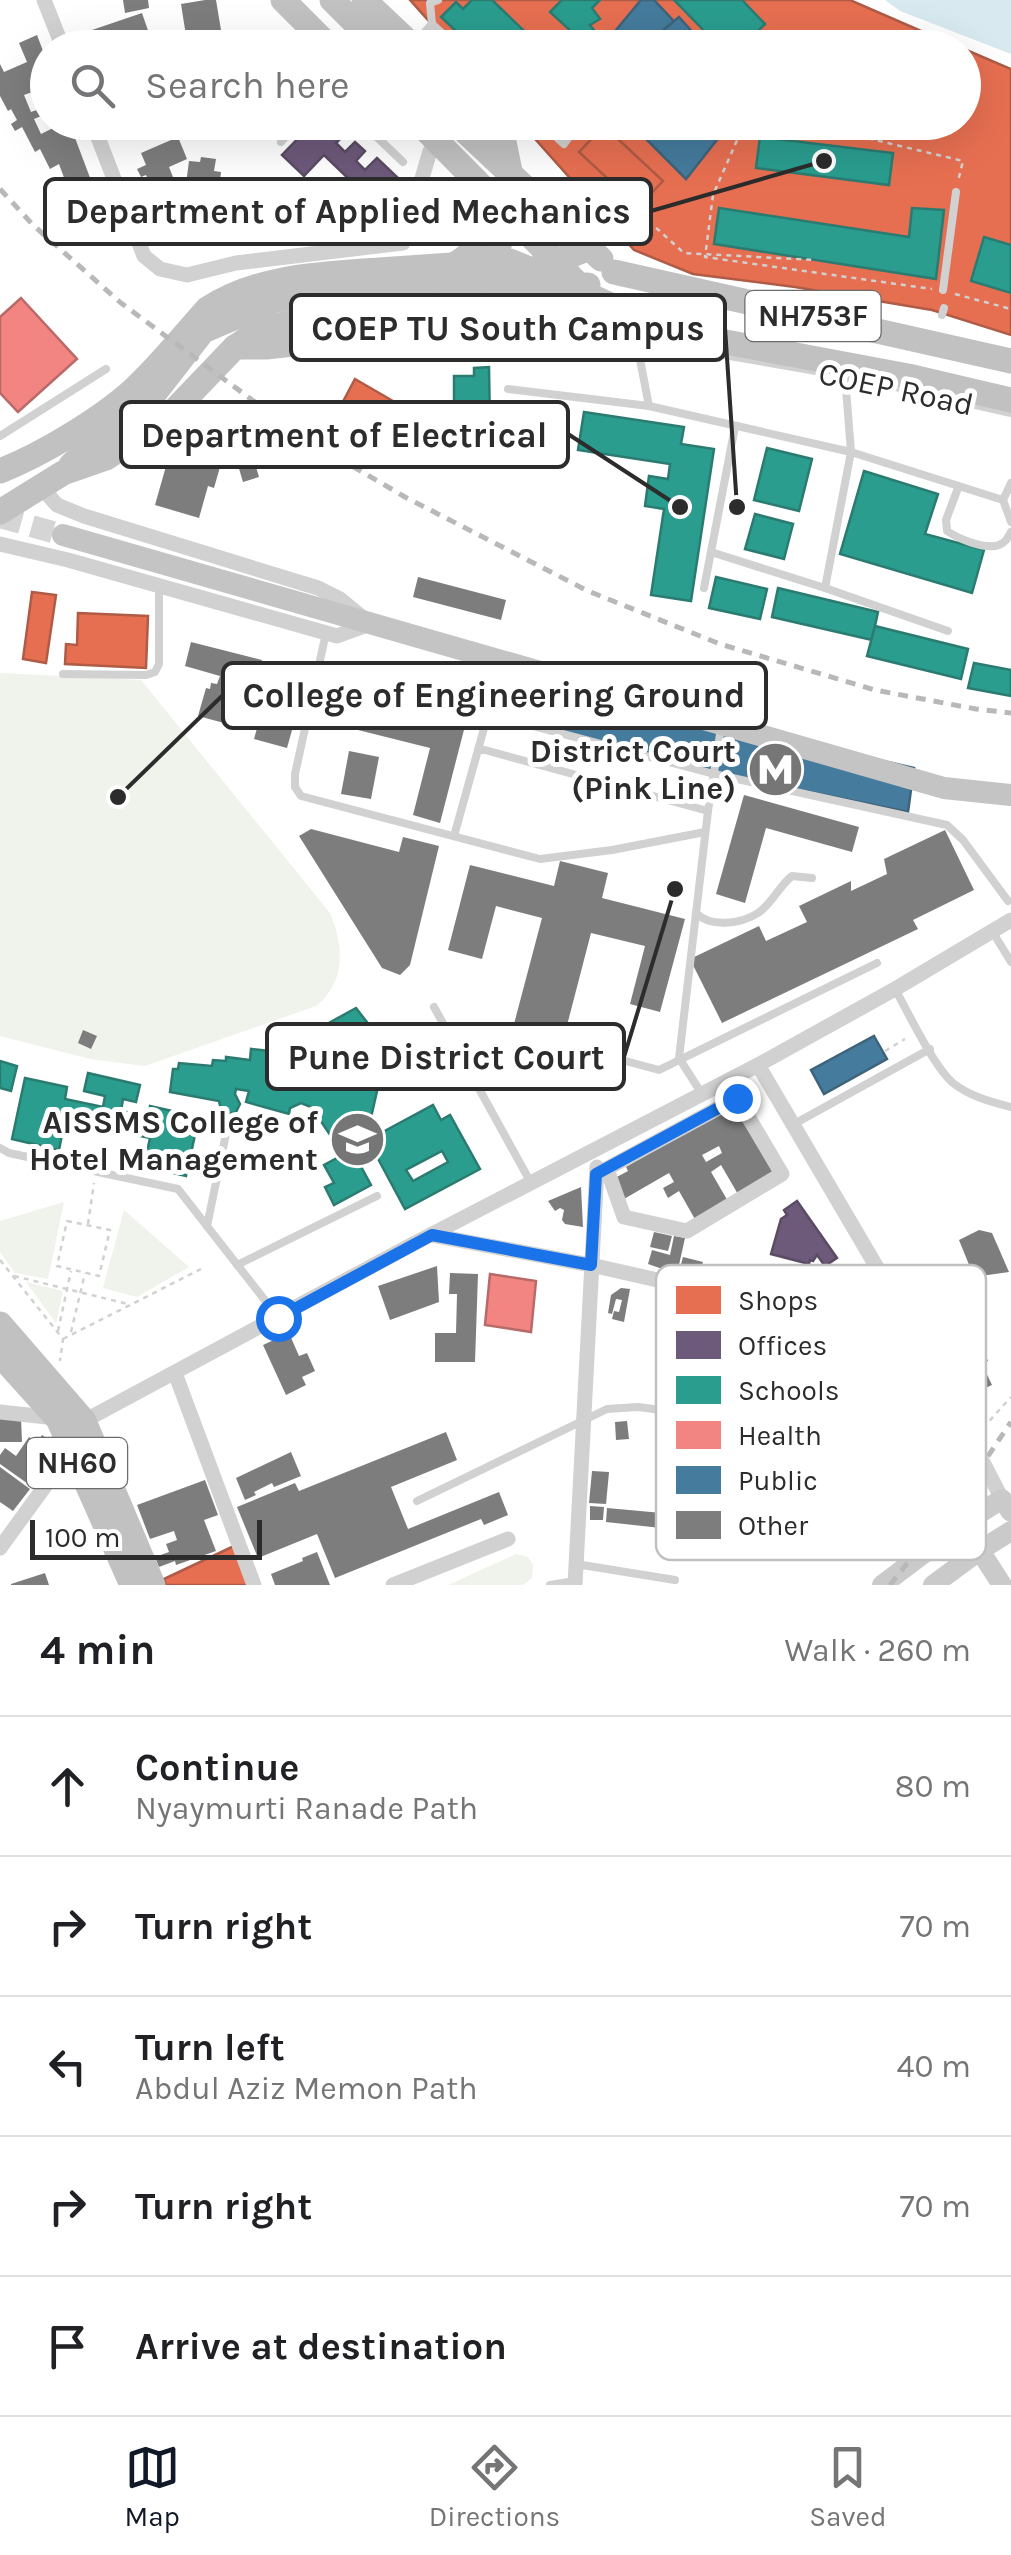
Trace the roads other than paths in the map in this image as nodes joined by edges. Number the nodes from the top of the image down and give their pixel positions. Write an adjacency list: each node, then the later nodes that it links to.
1 (64, 0): 7 (street)
2 (283, 0): 10 (highway)
3 (301, 0): 11 (highway)
4 (332, 0): 12 (highway)
5 (363, 0): 13 (highway)
6 (438, 0): 8 (lane)
7 (45, 4): 9 (street)
8 (432, 24): 14 (lane); 15 (lane)
9 (55, 30)
10 (313, 30)
11 (329, 30)
12 (362, 30)
13 (394, 30)
14 (427, 30)
15 (438, 30)
16 (99, 140): 22 (street)
17 (380, 140): 23 (lane)
18 (420, 140): 22 (highway)
19 (436, 140): 33 (highway)
20 (485, 140): 26 (highway)
21 (498, 140): 35 (highway)
22 (430, 151): 25 (highway)
23 (403, 162)
24 (956, 192): 30 (lane)
25 (490, 213): 27 (highway); 29 (highway)
26 (590, 248): 28 (highway); 29 (highway)
27 (454, 265): 29 (highway); 32 (highway)
28 (614, 272): 29 (highway); 36 (highway, NH753F)
29 (529, 273): 32 (highway)
30 (943, 290)
31 (606, 321): 34 (lane, COEP Road)
32 (201, 325): 42 (highway)
33 (667, 331): 35 (highway); 41 (highway, NH753F)
34 (636, 340): 38 (lane, COEP Road); 43 (lane)
35 (235, 348): 42 (highway)
36 (1011, 362)
37 (106, 369): 47 (lane)
38 (845, 376): 40 (lane, COEP Road); 48 (lane)
39 (508, 389): 43 (lane)
40 (922, 393): 44 (lane); 45 (lane, COEP Road)
41 (1011, 400)
42 (151, 401): 49 (highway); 50 (highway)
43 (649, 406): 46 (lane)
44 (918, 408)
45 (1011, 413)
46 (736, 427): 48 (lane); 59 (lane)
47 (0, 436)
48 (851, 452): 52 (lane); 62 (lane)
49 (9, 467)
50 (56, 477): 54 (highway); 63 (street)
51 (1011, 483): 53 (lane)
52 (958, 488): 53 (lane); 56 (lane)
53 (1003, 500): 55 (lane)
54 (0, 512)
55 (1011, 522)
56 (1011, 532)
57 (63, 535): 63 (main road)
58 (0, 544): 60 (street)
59 (711, 552): 61 (lane); 62 (lane)
60 (159, 586): 65 (street); 68 (lane)
61 (704, 588)
62 (825, 588): 64 (lane)
63 (370, 624): 65 (street); 66 (main road)
64 (948, 631)
65 (326, 633): 67 (lane)
66 (502, 662): 69 (lane); 70 (main road)
67 (318, 670): 69 (lane); 76 (lane)
68 (63, 674)
69 (487, 714): 71 (lane); 72 (lane)
70 (722, 724): 72 (lane); 73 (main road)
71 (478, 750): 74 (lane); 76 (lane)
72 (714, 774): 74 (lane); 78 (lane)
73 (1011, 794)
74 (708, 811): 75 (lane)
75 (705, 832): 76 (lane); 79 (lane)
76 (454, 836)
77 (812, 878): 79 (lane)
78 (1008, 901)
79 (696, 913): 88 (lane)
80 (1011, 920): 81 (street)
81 (992, 932): 82 (lane); 84 (street)
82 (1011, 962)
83 (877, 963): 88 (lane)
84 (895, 990): 87 (lane); 89 (street)
85 (434, 1007): 97 (lane)
86 (507, 1028): 88 (lane)
87 (930, 1049): 91 (lane); 92 (lane)
88 (679, 1058): 90 (lane)
89 (758, 1066): 90 (street); 92 (street)
90 (702, 1094): 95 (street)
91 (1011, 1107)
92 (794, 1124): 103 (street)
93 (227, 1129): 99 (lane)
94 (0, 1148): 99 (lane)
95 (598, 1148): 96 (street); 97 (street)
96 (602, 1172): 96 (street); 102 (street)
97 (531, 1183): 100 (street)
98 (377, 1196): 101 (lane)
99 (207, 1226): 101 (lane)
100 (432, 1235): 102 (street); 105 (street)
101 (237, 1264): 105 (lane)
102 (591, 1265): 104 (street); 111 (street)
103 (876, 1265)
104 (656, 1280)
105 (278, 1318): 108 (street)
106 (0, 1324): 112 (highway, NH60)
107 (0, 1355): 112 (highway, NH60)
108 (175, 1373): 112 (street); 128 (street)
109 (656, 1409): 111 (lane)
110 (0, 1412): 112 (street)
111 (583, 1419): 115 (lane); 123 (street)
112 (72, 1420): 113 (highway, NH60); 127 (highway, NH60)
113 (72, 1449): 120 (street); 126 (highway, NH60)
114 (986, 1466): 116 (street)
115 (417, 1501)
116 (1007, 1506)
117 (1011, 1532): 119 (main road)
118 (508, 1540): 129 (street)
119 (986, 1547)
120 (0, 1548)
121 (915, 1560): 131 (main road)
122 (968, 1560): 132 (main road)
123 (576, 1564): 124 (lane); 125 (street)
124 (674, 1580)
125 (575, 1583): 130 (lane)
126 (132, 1585)
127 (154, 1585)
128 (254, 1585)
129 (394, 1585)
130 (550, 1585)
131 (882, 1585)
132 (933, 1585)

